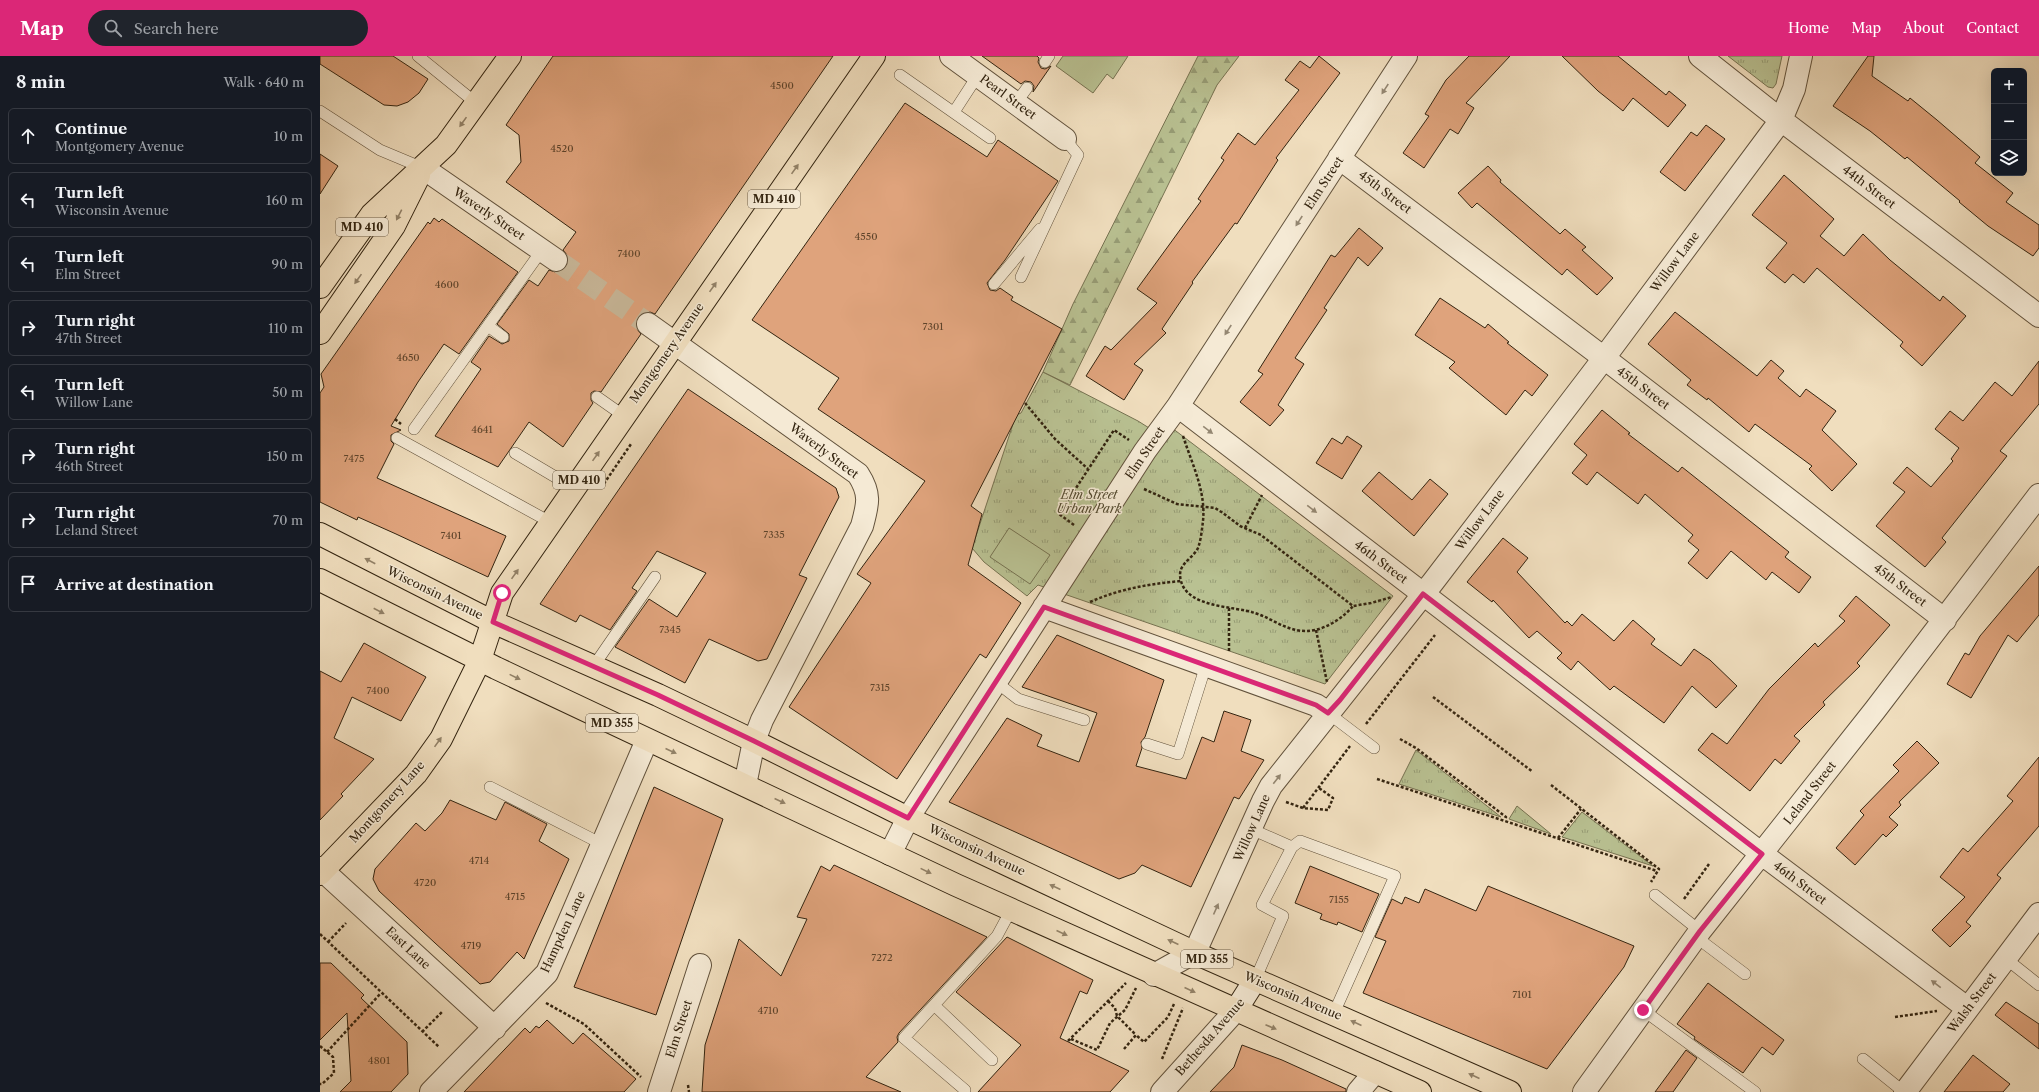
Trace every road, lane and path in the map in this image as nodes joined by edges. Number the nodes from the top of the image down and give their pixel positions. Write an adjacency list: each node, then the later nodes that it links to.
1 (418, 56): 10 (lane)
2 (509, 56): 10 (main road, MD 410)
3 (874, 56): 28 (main road, Montgomery Avenue / MD 410, one-way to 3)
4 (951, 56): 9 (street, Pearl Street)
5 (1406, 56): 16 (street, Elm Street, one-way to 16)
6 (1700, 56): 13 (street, 44th Street)
7 (1801, 56): 13 (street, Willow Lane)
8 (900, 75): 12 (lane)
9 (978, 75): 12 (lane); 15 (street, Pearl Street)
10 (476, 103): 17 (main road, MD 410, one-way to 17)
11 (320, 111): 17 (lane)
12 (954, 112): 14 (lane)
13 (1781, 120): 23 (street, 44th Street); 29 (street, Willow Lane)
14 (990, 138)
15 (1065, 139): 18 (lane)
16 (1340, 158): 29 (street, 45th Street); 32 (street, Elm Street, one-way to 32)
17 (423, 168): 19 (street, Waverly Street); 22 (main road, MD 410); 26 (main road, one-way to 26)
18 (1051, 214): 20 (lane); 21 (lane)
19 (549, 255): 25 (lane)
20 (1021, 277)
21 (994, 284)
22 (320, 287)
23 (2039, 316)
24 (648, 324): 28 (street, Waverly Street)
25 (488, 326): 27 (lane); 36 (lane)
26 (320, 333)
27 (503, 337)
28 (674, 342): 33 (main road, Montgomery Avenue / MD 410); 77 (street, Waverly Street)
29 (1604, 358): 54 (street, Willow Lane); 60 (street, 45th Street)
30 (597, 397): 33 (lane)
31 (1025, 403): 41 (path)
32 (1178, 406): 39 (street, Elm Street); 54 (street, 46th Street, one-way to 54)
33 (624, 416): 42 (main road, Montgomery Avenue / MD 410, one-way to 33)
34 (394, 419): 35 (path)
35 (400, 424)
36 (414, 429)
37 (1181, 430): 46 (path)
38 (397, 438): 47 (lane)
39 (1145, 451): 41 (path); 50 (street, Elm Street)
40 (515, 454): 42 (lane)
41 (1088, 469): 50 (path)
42 (574, 488): 47 (main road, Montgomery Avenue / MD 410)
43 (1143, 488): 46 (path)
44 (1263, 492): 48 (path)
45 (2039, 495): 60 (street, Leland Street)
46 (1204, 507): 48 (path); 53 (path)
47 (550, 522): 61 (main road, Montgomery Avenue / MD 410, one-way to 47)
48 (1245, 528): 57 (path)
49 (320, 534): 61 (main road, Wisconsin Avenue / MD 355, one-way to 49)
50 (1091, 536): 58 (street, Elm Street)
51 (655, 577): 67 (lane)
52 (320, 580): 65 (main road, MD 355, one-way to 65)
53 (1181, 581): 56 (path); 59 (path)
54 (1423, 594): 71 (street, Willow Lane); 96 (street, 46th Street)
55 (1395, 596): 57 (path)
56 (1088, 603)
57 (1353, 606): 62 (path)
58 (1044, 607): 66 (street); 68 (street, Elm Street)
59 (1229, 608): 62 (path); 64 (path)
60 (1945, 620): 96 (street, Leland Street)
61 (493, 622): 65 (main road, Montgomery Avenue / MD 410); 67 (main road, Wisconsin Avenue / MD 355)
62 (1316, 630): 69 (path)
63 (1436, 635): 73 (path)
64 (1229, 654)
65 (480, 660): 75 (main road, MD 355, one-way to 75); 99 (main road, Montgomery Lane, one-way to 65)
66 (1206, 665): 71 (street); 78 (lane)
67 (593, 667): 77 (main road, Wisconsin Avenue / MD 355)
68 (996, 682): 72 (lane); 89 (street, Elm Street)
69 (1328, 687)
70 (1433, 696): 80 (path)
71 (1328, 713): 79 (lane); 91 (street, Willow Lane, one-way to 71)
72 (1084, 720)
73 (1362, 721)
74 (1400, 739): 90 (path)
75 (647, 740): 82 (main road, MD 355, one-way to 82); 93 (street, Hampden Lane)
76 (1346, 740): 85 (path)
77 (754, 741): 82 (street); 89 (main road, Wisconsin Avenue / MD 355)
78 (1147, 744)
79 (1374, 748)
80 (1533, 772)
81 (1377, 779): 90 (path)
82 (745, 784): 95 (main road, MD 355, one-way to 95)
83 (1551, 786): 88 (path)
84 (490, 787): 93 (lane)
85 (1319, 788): 87 (path); 87 (path)
86 (1285, 802): 87 (path)
87 (1303, 808)
88 (1581, 809): 92 (path); 98 (path)
89 (908, 818): 95 (street, Elm Street); 109 (main road, Wisconsin Avenue / MD 355, one-way to 89)
90 (1504, 820): 92 (path)
91 (1251, 829): 94 (lane); 109 (street, Willow Lane, one-way to 91)
92 (1558, 838): 98 (path)
93 (602, 844): 132 (street, Hampden Lane)
94 (1292, 847): 114 (lane); 129 (lane)
95 (890, 854): 103 (main road, MD 355, one-way to 103)
96 (1762, 854): 107 (street, Leland Street); 124 (street, 46th Street, one-way to 96)
97 (1709, 864): 102 (path)
98 (1657, 870): 100 (path)
99 (321, 871): 132 (street, East Lane)
100 (1649, 884)
101 (1655, 895): 107 (lane)
102 (1688, 902)
103 (1011, 910): 113 (main road, MD 355, one-way to 113); 123 (lane)
104 (2039, 914): 110 (street, Walsh Street)
105 (346, 924): 108 (path)
106 (320, 934): 108 (path)
107 (1698, 934): 112 (lane); 126 (street, Leland Street)
108 (328, 942): 118 (path)
109 (1195, 952): 113 (street); 114 (main road, Wisconsin Avenue / MD 355)
110 (2005, 958): 116 (lane); 124 (street, Walsh Street)
111 (700, 965): 150 (street, Elm Street)
112 (1745, 974)
113 (1154, 975): 125 (main road, MD 355, one-way to 125)
114 (1255, 980): 125 (street, Bethesda Avenue); 129 (main road, Wisconsin Avenue / MD 355)
115 (1126, 983): 119 (path)
116 (2039, 985)
117 (1136, 988): 130 (path)
118 (381, 993): 133 (path); 140 (path)
119 (1108, 1001): 130 (path); 135 (path)
120 (546, 1003): 145 (path)
121 (1185, 1003): 143 (path)
122 (1174, 1004): 134 (path)
123 (934, 1005): 142 (lane); 148 (lane)
124 (1968, 1008): 158 (street, Walsh Street)
125 (1236, 1010): 144 (main road, MD 355, one-way to 144); 152 (street, Bethesda Avenue)
126 (1643, 1010): 156 (street, Leland Street); 157 (lane)
127 (1944, 1010): 131 (path)
128 (442, 1012): 133 (path)
129 (1334, 1013): 155 (main road, Wisconsin Avenue / MD 355, one-way to 129)
130 (1117, 1016): 134 (path); 135 (path)
131 (1895, 1017)
132 (495, 1028): 149 (street, Hampden Lane)
133 (422, 1032): 138 (path)
134 (1136, 1035): 139 (path)
135 (1071, 1038): 136 (path)
136 (1068, 1042)
137 (320, 1046): 140 (path)
138 (438, 1047)
139 (1124, 1049)
140 (327, 1052): 146 (path)
141 (1863, 1059): 158 (lane)
142 (992, 1060)
143 (1160, 1066)
144 (1375, 1072): 153 (street); 154 (main road, MD 355)
145 (641, 1077)
146 (320, 1084)
147 (688, 1085): 151 (path)
148 (965, 1090)
149 (431, 1092)
150 (659, 1092)
151 (690, 1092)
152 (1162, 1092)
153 (1358, 1092)
154 (1420, 1092)
155 (1510, 1092)
156 (1584, 1092)
157 (1755, 1092)
158 (1905, 1092)

